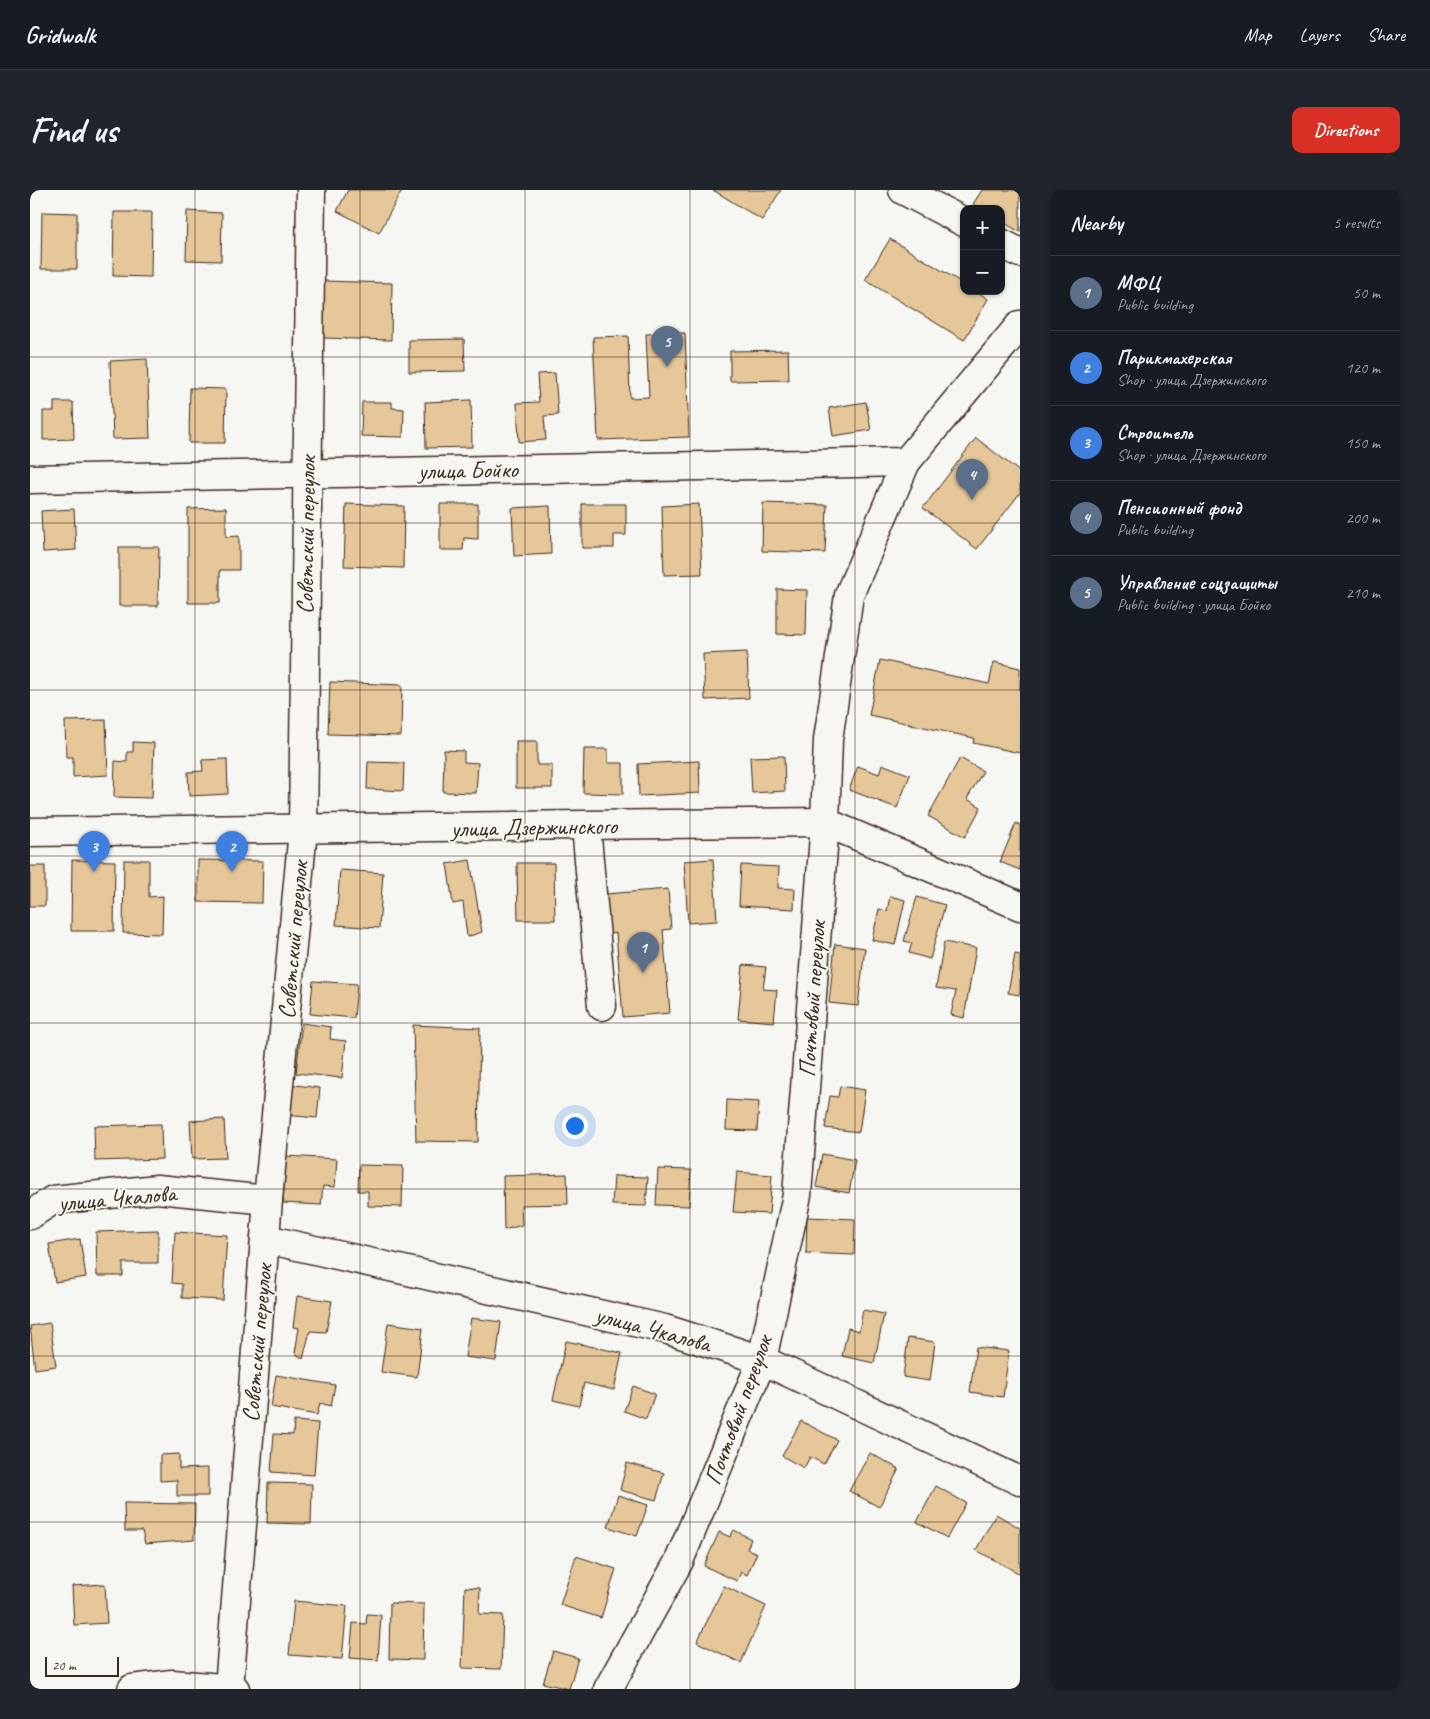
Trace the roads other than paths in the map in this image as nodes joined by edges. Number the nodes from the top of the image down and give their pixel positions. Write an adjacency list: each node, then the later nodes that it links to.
1 (311, 190): 8 (street, Советский переулок)
2 (904, 190): 3 (street)
3 (960, 220)
4 (1005, 245): 5 (street)
5 (1020, 253)
6 (1020, 325): 7 (street, Почтовый переулок)
7 (906, 462): 8 (street, улица Бойко); 10 (street, Почтовый переулок)
8 (306, 473): 9 (street, улица Бойко); 12 (street, Советский переулок)
9 (30, 479)
10 (825, 822): 11 (street, улица Дзержинского); 14 (street, улица Дзержинского); 19 (street, Почтовый переулок)
11 (586, 826): 12 (street, улица Дзержинского); 15 (street)
12 (303, 830): 13 (street, улица Дзержинского); 16 (street, Советский переулок)
13 (30, 832)
14 (1020, 906)
15 (602, 1006)
16 (268, 1200): 17 (street, улица Чкалова); 18 (street, Советский переулок)
17 (30, 1215)
18 (266, 1239): 19 (street, улица Чкалова); 21 (street, Советский переулок)
19 (762, 1360): 20 (street, улица Чкалова); 23 (street, Почтовый переулок)
20 (1020, 1481)
21 (232, 1688): 22 (street)
22 (132, 1689)
23 (608, 1689)

